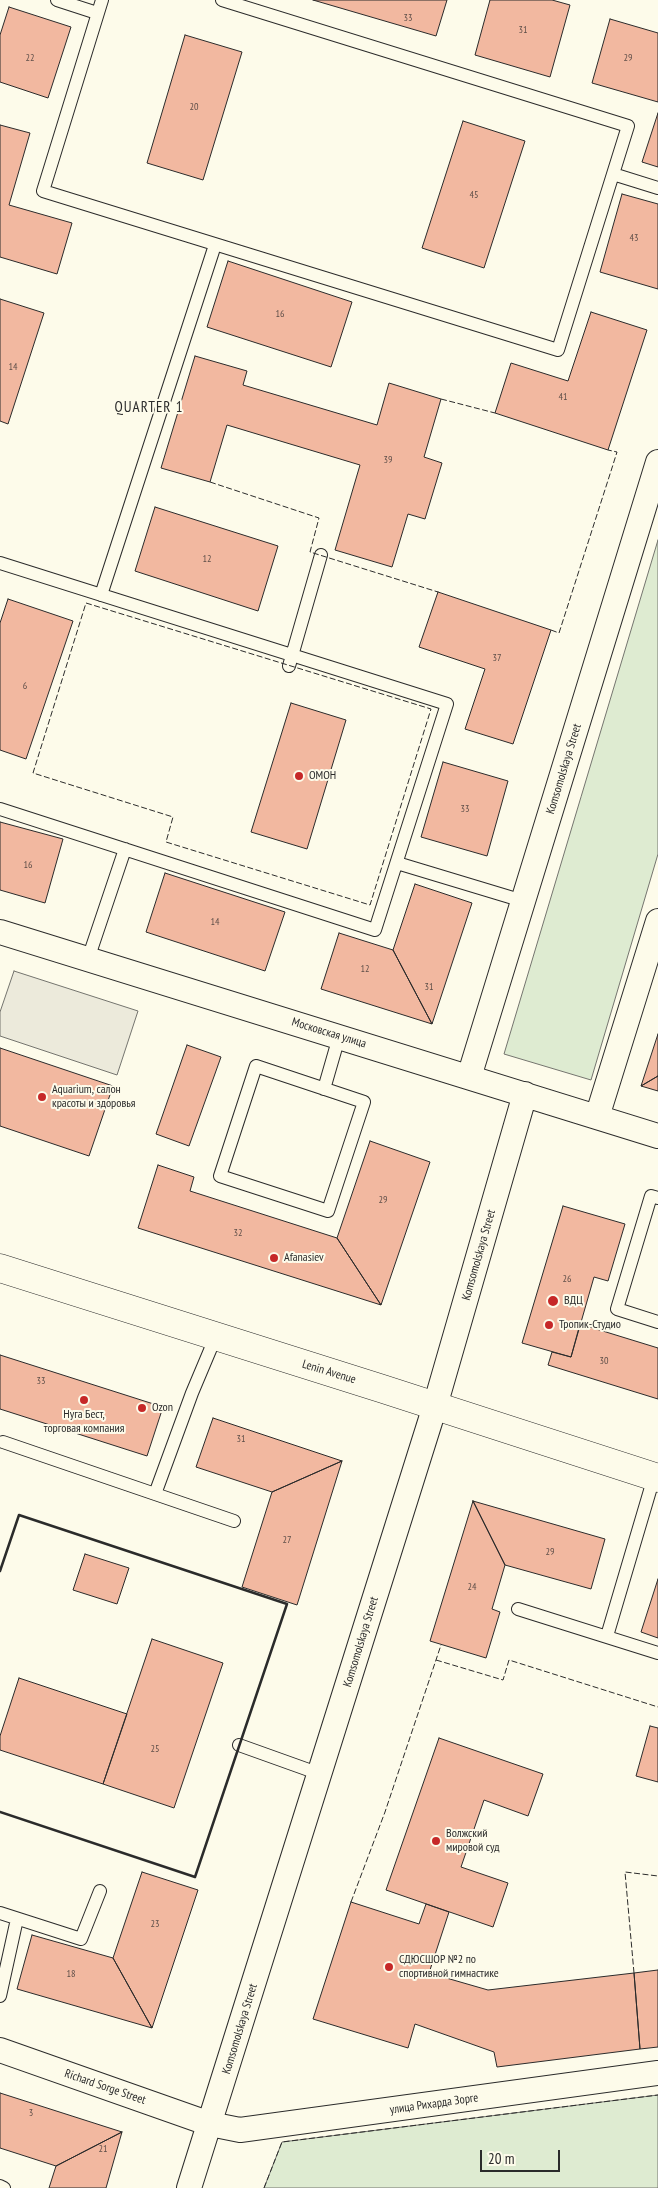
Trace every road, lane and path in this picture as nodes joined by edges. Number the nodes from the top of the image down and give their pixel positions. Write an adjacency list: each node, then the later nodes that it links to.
1 (57, 0): 4 (lane)
2 (102, 0): 4 (lane)
3 (222, 0): 5 (lane)
4 (97, 14): 7 (lane)
5 (613, 174): 6 (lane); 7 (lane)
6 (658, 188)
7 (215, 245): 11 (lane)
8 (658, 462): 16 (street, Komsomolskaya Street)
9 (321, 556): 12 (lane)
10 (0, 563): 11 (lane)
11 (101, 595): 12 (lane)
12 (291, 660): 15 (lane)
13 (0, 809): 14 (lane)
14 (125, 849): 15 (lane); 19 (lane)
15 (398, 863): 16 (lane)
16 (523, 900): 21 (street, Komsomolskaya Street)
17 (0, 932): 19 (street, Московская улица)
18 (656, 934): 24 (street)
19 (88, 959): 20 (street, Московская улица)
20 (339, 1036): 21 (street, Московская улица); 22 (lane)
21 (469, 1077): 23 (street, Московская улица)
22 (324, 1089): 22 (lane)
23 (525, 1094): 24 (street, Московская улица); 30 (street, Komsomolskaya Street)
24 (597, 1117): 25 (street, Московская улица)
25 (658, 1136)
26 (658, 1198): 28 (lane)
27 (0, 1268): 29 (main road, Lenin Avenue)
28 (658, 1322)
29 (216, 1336): 30 (main road, Lenin Avenue); 33 (lane)
30 (435, 1406): 32 (main road, Lenin Avenue); 39 (street, Komsomolskaya Street)
31 (3, 1442): 33 (lane)
32 (656, 1478): 36 (lane)
33 (155, 1494): 34 (lane)
34 (234, 1521)
35 (518, 1608): 36 (lane)
36 (607, 1636): 37 (lane)
37 (658, 1653)
38 (239, 1745): 39 (lane)
39 (320, 1774): 46 (street, Komsomolskaya Street)
40 (100, 1891): 42 (lane)
41 (0, 1913): 42 (lane)
42 (17, 1919): 43 (lane)
43 (0, 1996)
44 (0, 2050): 46 (street, Richard Sorge Street)
45 (658, 2073): 46 (street, улица Рихарда Зорге)
46 (210, 2124): 49 (street, Komsomolskaya Street)
47 (0, 2186): 48 (lane)
48 (4, 2188)
49 (189, 2188)

